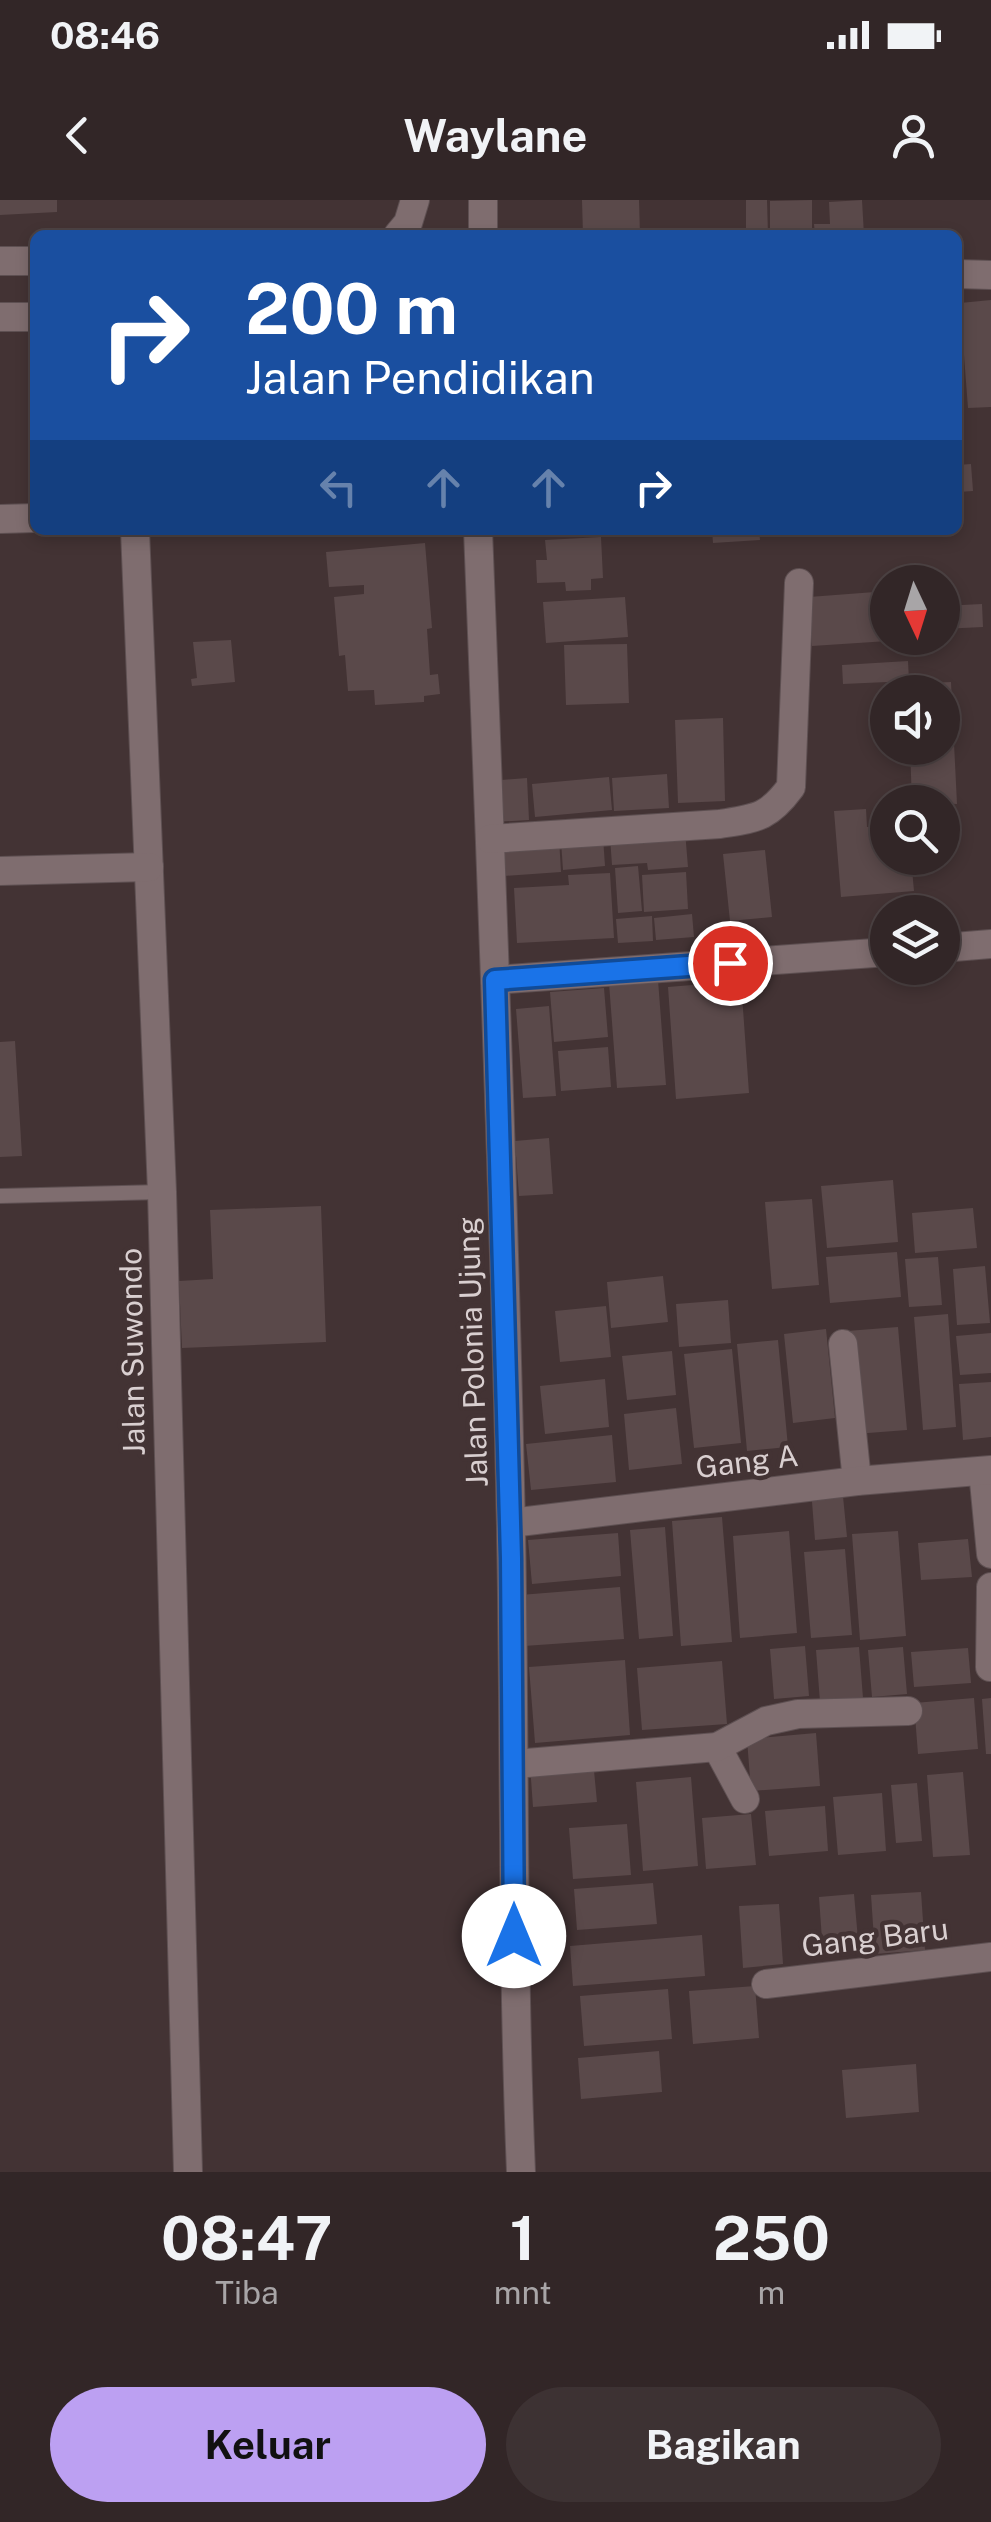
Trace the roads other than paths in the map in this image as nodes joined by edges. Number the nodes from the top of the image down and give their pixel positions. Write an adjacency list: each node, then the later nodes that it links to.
1 (415, 200): 3 (street)
2 (483, 200): 4 (street)
3 (402, 230)
4 (483, 230)
5 (30, 261): 6 (street)
6 (0, 262)
7 (962, 274): 8 (street)
8 (991, 275)
9 (30, 316): 10 (street)
10 (0, 317)
11 (30, 518): 12 (street)
12 (0, 519)
13 (135, 535): 17 (street, Jalan Suwondo)
14 (478, 535): 16 (street, Jalan Polonia Ujung)
15 (799, 583): 16 (street)
16 (490, 839): 22 (street, Jalan Polonia Ujung)
17 (150, 868): 18 (street); 23 (street, Jalan Suwondo)
18 (0, 872)
19 (991, 944): 20 (street)
20 (960, 947)
21 (870, 953): 22 (street)
22 (495, 980): 28 (street, Jalan Polonia Ujung)
23 (162, 1192): 24 (lane); 38 (street, Jalan Suwondo)
24 (0, 1196)
25 (844, 1344): 27 (street)
26 (987, 1471): 27 (street, Gang A); 29 (street)
27 (857, 1481): 28 (street, Gang A)
28 (510, 1523): 34 (street, Jalan Polonia Ujung)
29 (991, 1554)
30 (991, 1587): 31 (street)
31 (990, 1667)
32 (908, 1711): 33 (street)
33 (717, 1747): 34 (street); 35 (street)
34 (515, 1764): 39 (street, Jalan Polonia Ujung)
35 (745, 1799)
36 (991, 1957): 37 (street, Gang Baru)
37 (766, 1984)
38 (188, 2172)
39 (521, 2172)

